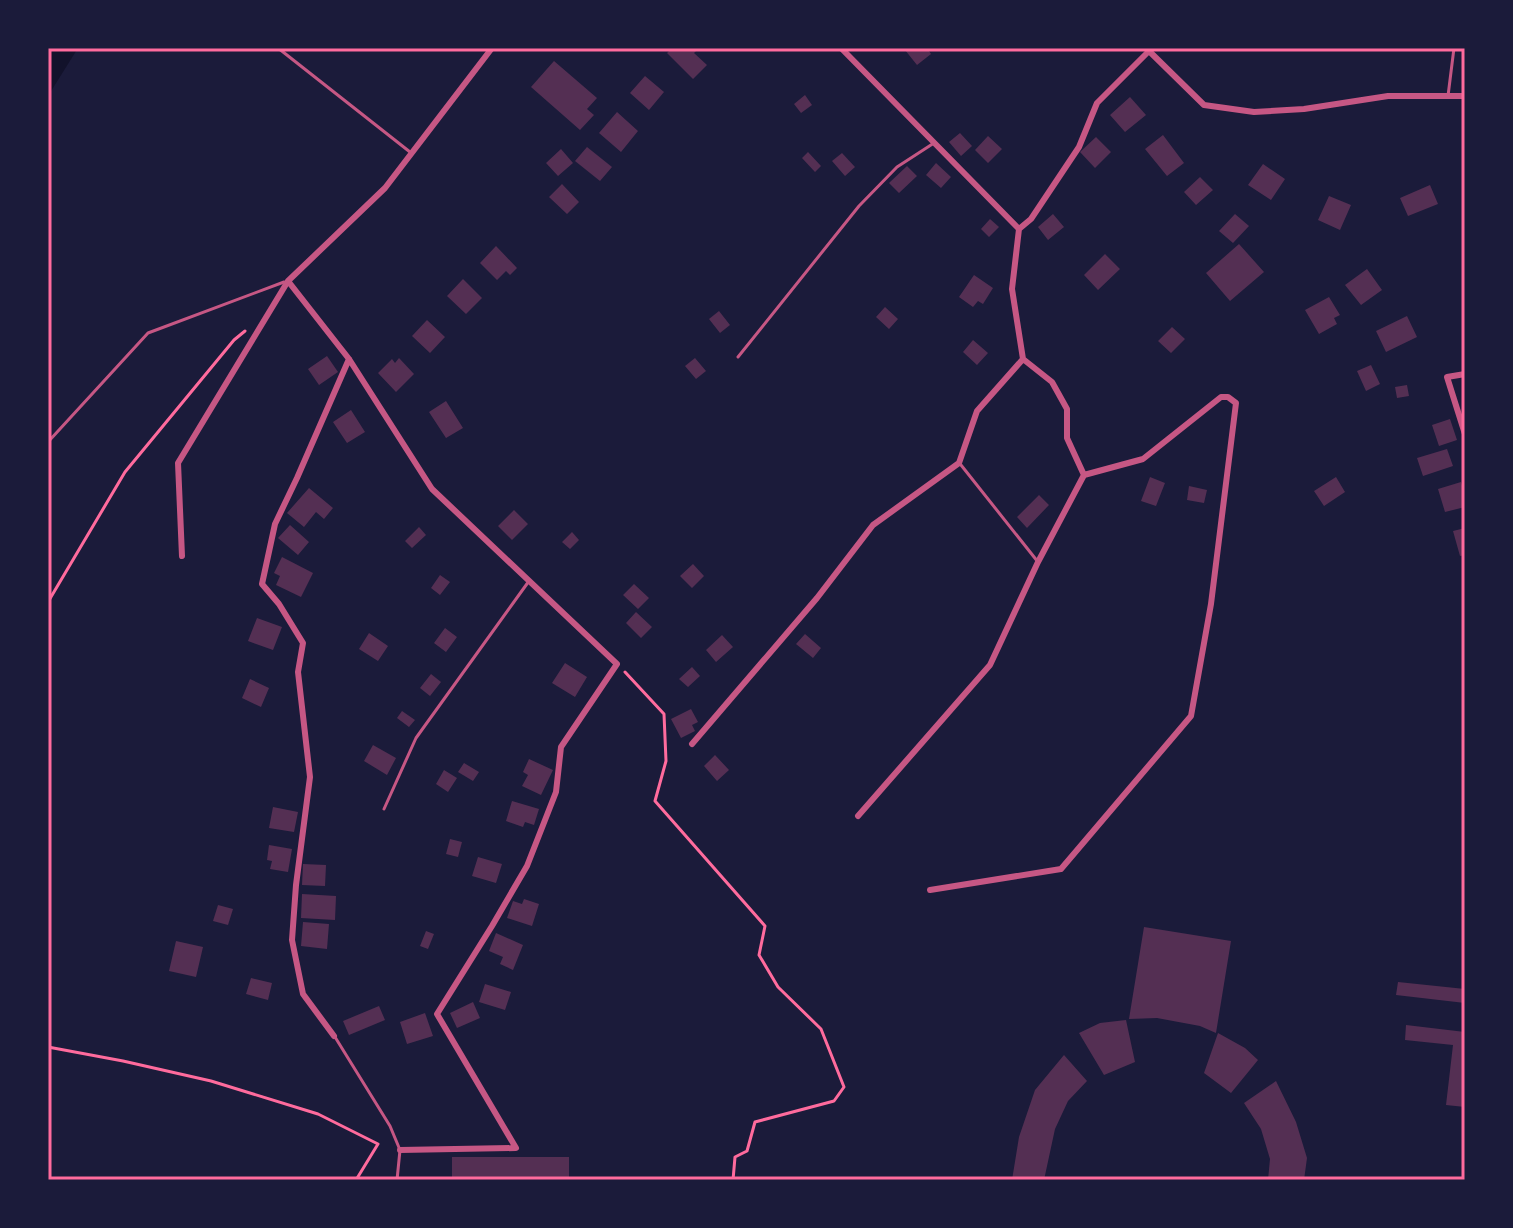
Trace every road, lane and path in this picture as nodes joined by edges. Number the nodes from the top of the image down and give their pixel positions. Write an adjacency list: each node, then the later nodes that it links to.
1 (278, 48): 9 (lane)
2 (492, 48): 9 (street)
3 (841, 48): 8 (street)
4 (1454, 48): 6 (lane)
5 (1148, 49): 6 (street); 10 (street)
6 (1448, 96): 7 (street)
7 (1465, 96)
8 (934, 143): 10 (street); 13 (lane)
9 (412, 153): 11 (street)
10 (1019, 229): 15 (street)
11 (288, 281): 14 (street); 18 (lane); 21 (street)
12 (253, 324): 24 (path)
13 (738, 357)
14 (349, 359): 23 (street); 30 (street)
15 (1023, 359): 19 (street); 20 (street)
16 (1465, 374): 17 (street)
17 (1465, 434)
18 (48, 442)
19 (959, 463): 22 (lane); 26 (street)
20 (1084, 475): 22 (street); 29 (street)
21 (182, 556)
22 (1038, 562): 28 (street)
23 (529, 581): 25 (street); 27 (lane)
24 (48, 602)
25 (617, 664): 32 (street); 35 (path)
26 (692, 744)
27 (384, 809)
28 (858, 816)
29 (930, 890)
30 (334, 1036): 32 (lane)
31 (48, 1047): 33 (path)
32 (400, 1150): 34 (lane)
33 (356, 1180)
34 (397, 1180)
35 (733, 1180)

